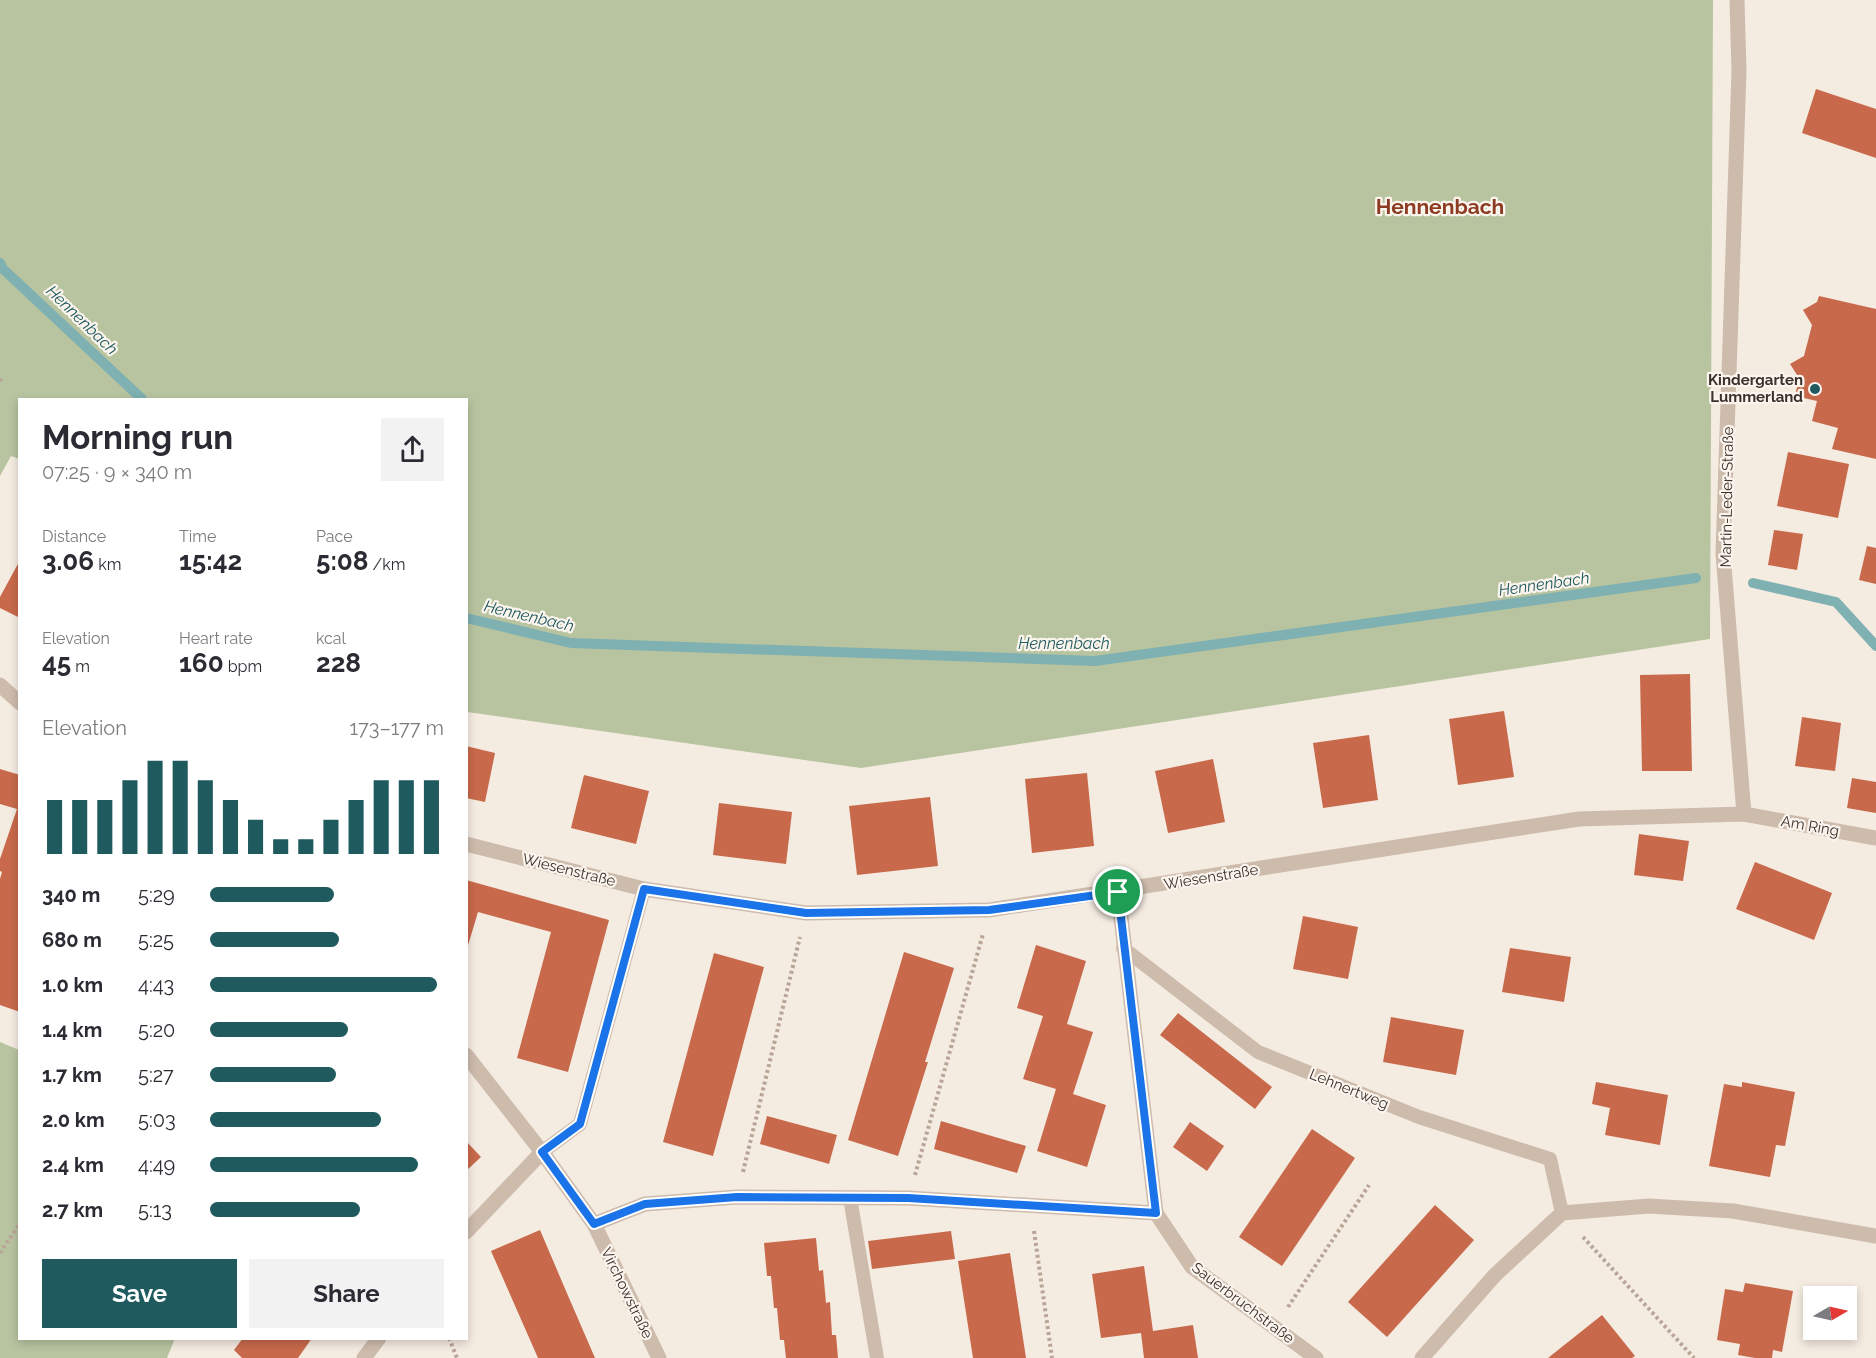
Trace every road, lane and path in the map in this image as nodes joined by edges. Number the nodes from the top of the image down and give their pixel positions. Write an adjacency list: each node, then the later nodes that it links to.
1 (1737, 0): 4 (street, Martin-Leder-Straße)
2 (0, 685): 3 (street)
3 (18, 701)
4 (1744, 814): 5 (street, Am Ring); 8 (street, Wiesenstraße)
5 (1876, 838)
6 (468, 845): 7 (street, Wiesenstraße)
7 (644, 889): 10 (street, Wiesenstraße); 13 (lane)
8 (1118, 892): 9 (street, Wiesenstraße); 11 (street, Sauerbruchstraße)
9 (989, 910): 10 (street, Wiesenstraße); 17 (path)
10 (806, 913): 15 (path)
11 (1123, 948): 19 (street, Sauerbruchstraße); 20 (lane, Lehnertweg)
12 (468, 1058): 13 (street, Virchowstraße)
13 (542, 1152): 21 (street, Virchowstraße); 23 (street)
14 (1370, 1185): 26 (path)
15 (737, 1197): 16 (street); 21 (street)
16 (850, 1198): 17 (street); 32 (lane)
17 (908, 1198): 18 (street)
18 (1031, 1205): 19 (street); 33 (path)
19 (1156, 1213): 26 (street, Sauerbruchstraße)
20 (1562, 1213): 24 (street); 35 (street); 36 (path)
21 (594, 1224): 31 (street, Virchowstraße)
22 (18, 1226): 25 (path)
23 (468, 1230)
24 (1876, 1236)
25 (0, 1253)
26 (1274, 1327): 34 (street, Sauerbruchstraße)
27 (378, 1340): 29 (street)
28 (450, 1340): 30 (path)
29 (364, 1358)
30 (458, 1358)
31 (659, 1358)
32 (877, 1358)
33 (1052, 1358)
34 (1316, 1358)
35 (1422, 1358)
36 (1694, 1358)

